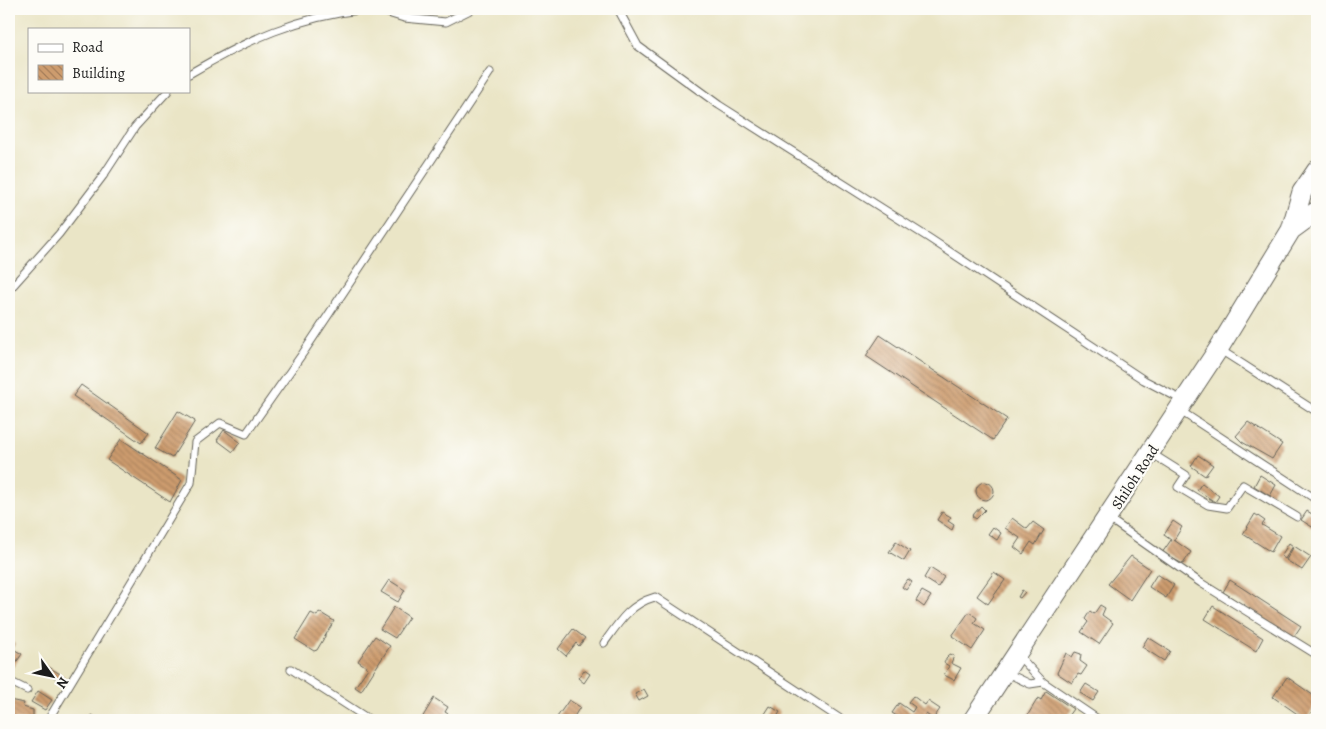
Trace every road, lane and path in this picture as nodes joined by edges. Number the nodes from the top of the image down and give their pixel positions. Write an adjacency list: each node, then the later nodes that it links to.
1 (366, 9): 6 (lane)
2 (375, 9): 3 (lane)
3 (472, 9)
4 (618, 9): 13 (lane)
5 (490, 72): 28 (lane)
6 (190, 73)
7 (167, 92): 11 (lane)
8 (1317, 170): 10 (main road, Shiloh Road)
9 (1317, 211): 10 (main road, Shiloh Road)
10 (1291, 230): 12 (main road, Shiloh Road)
11 (9, 290)
12 (1219, 348): 13 (main road, Shiloh Road); 14 (lane)
13 (1181, 406): 15 (main road, Shiloh Road); 16 (lane)
14 (1317, 412)
15 (1150, 453): 17 (lane); 18 (main road, Shiloh Road)
16 (1317, 500)
17 (1297, 517)
18 (1108, 518): 20 (main road, Shiloh Road); 21 (lane)
19 (604, 643): 30 (lane)
20 (1018, 655): 23 (main road, Shiloh Road); 25 (lane)
21 (1317, 655)
22 (291, 669): 29 (lane)
23 (1006, 672): 25 (lane); 27 (main road, Shiloh Road)
24 (9, 681): 26 (lane)
25 (1043, 682): 31 (lane)
26 (26, 690)
27 (978, 719)
28 (48, 720)
29 (370, 720)
30 (842, 720)
31 (1099, 720)

